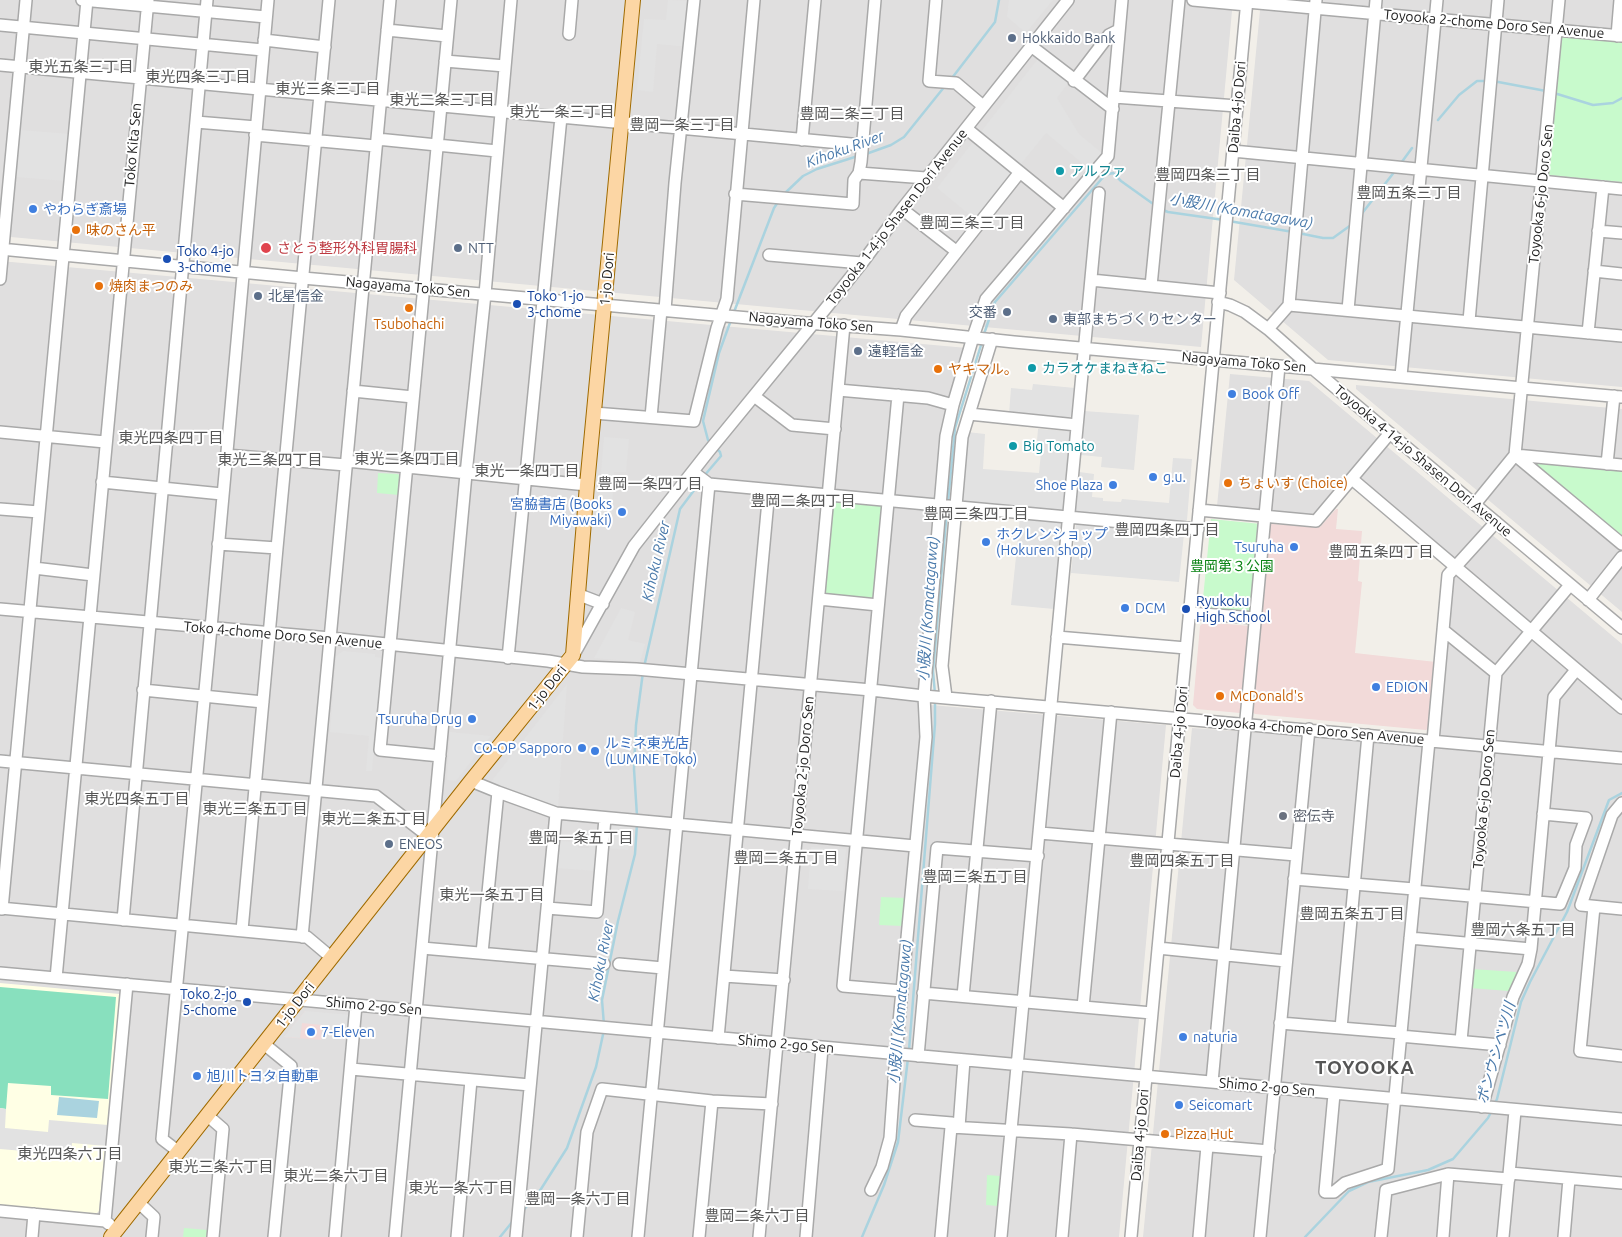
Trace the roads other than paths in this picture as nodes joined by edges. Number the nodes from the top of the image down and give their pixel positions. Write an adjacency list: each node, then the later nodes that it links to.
1 (26, 0): 34 (street)
2 (82, 0): 3 (street)
3 (87, 0): 26 (street); 38 (street)
4 (268, 0): 30 (street)
5 (329, 0): 46 (street)
6 (390, 0): 35 (street)
7 (450, 0): 40 (street)
8 (511, 0): 50 (street)
9 (572, 0): 39 (street)
10 (633, 0): 67 (main road, 1-jo Dori)
11 (694, 0): 68 (street)
12 (754, 0): 71 (street)
13 (814, 0): 72 (street)
14 (875, 0): 76 (street)
15 (936, 0): 61 (street)
16 (1068, 0): 45 (street, Toyooka 1-4-jo Shasen Dori Avenue)
17 (1122, 0): 36 (street)
18 (1179, 0): 59 (street)
19 (1193, 0): 25 (street, Toyooka 2-chome Doro Sen Avenue)
20 (1376, 0): 29 (street)
21 (1437, 0): 31 (street)
22 (1498, 0): 32 (street)
23 (1559, 0): 37 (street, Toyooka 6-jo Doro Sen)
24 (1620, 0): 41 (street)
25 (1247, 2): 27 (street, Toyooka 2-chome Doro Sen Avenue); 62 (street, Daiba 4-jo Dori)
26 (147, 3): 28 (street); 42 (street, Toko Kita Sen)
27 (1316, 4): 29 (street, Toyooka 2-chome Doro Sen Avenue); 79 (street)
28 (207, 6): 30 (street); 43 (street)
29 (1375, 13): 31 (street, Toyooka 2-chome Doro Sen Avenue); 80 (street)
30 (266, 17): 44 (street)
31 (1436, 18): 32 (street, Toyooka 2-chome Doro Sen Avenue); 82 (street)
32 (1496, 24): 37 (street, Toyooka 2-chome Doro Sen Avenue); 84 (street)
33 (0, 26): 34 (street)
34 (24, 28): 38 (street); 49 (street)
35 (387, 30): 40 (street); 58 (street)
36 (1119, 30): 53 (street); 57 (street)
37 (1556, 30): 41 (street, Toyooka 2-chome Doro Sen Avenue); 86 (street, Toyooka 6-jo Doro Sen)
38 (84, 33): 42 (street); 51 (street)
39 (570, 34)
40 (447, 36): 47 (street)
41 (1620, 36)
42 (144, 38): 43 (street); 52 (street, Toko Kita Sen)
43 (203, 44): 44 (street); 54 (street)
44 (264, 45): 46 (street); 55 (street)
45 (1031, 46): 53 (street); 61 (street, Toyooka 1-4-jo Shasen Dori Avenue)
46 (325, 47): 56 (street)
47 (445, 60): 50 (street); 60 (street)
48 (0, 65): 49 (street)
49 (20, 66): 51 (street); 95 (street)
50 (505, 66): 64 (street)
51 (80, 72): 52 (street); 97 (street)
52 (139, 78): 54 (street); 99 (street, Toko Kita Sen)
53 (1074, 81): 63 (street)
54 (200, 83): 55 (street); 66 (street)
55 (260, 89): 56 (street); 70 (street)
56 (321, 95): 58 (street); 73 (street)
57 (1114, 97): 59 (street); 63 (street)
58 (380, 101): 60 (street); 74 (street)
59 (1168, 101): 62 (street); 109 (street)
60 (441, 106): 64 (street); 75 (street)
61 (983, 106): 69 (street, Toyooka 1-4-jo Shasen Dori Avenue)
62 (1237, 106): 78 (street, Daiba 4-jo Dori)
63 (1113, 110): 91 (street)
64 (500, 111): 65 (street); 77 (street)
65 (561, 117): 67 (street); 113 (street)
66 (196, 122): 70 (street); 101 (street)
67 (622, 122): 68 (street); 114 (main road, 1-jo Dori)
68 (681, 129): 71 (street); 116 (street)
69 (967, 129): 83 (street); 85 (street, Toyooka 1-4-jo Shasen Dori Avenue)
70 (256, 131): 73 (street); 103 (street)
71 (741, 134): 72 (street); 90 (street)
72 (802, 140): 76 (street)
73 (316, 141): 74 (street); 105 (street)
74 (376, 142): 75 (street); 108 (street)
75 (438, 145): 77 (street); 110 (street)
76 (862, 148): 81 (street)
77 (497, 150): 111 (street)
78 (1233, 151): 79 (street); 112 (street, Daiba 4-jo Dori)
79 (1302, 159): 80 (street); 115 (street)
80 (1361, 164): 82 (street); 117 (street)
81 (860, 168): 85 (street); 90 (street)
82 (1420, 169): 84 (street); 119 (street)
83 (1020, 172): 91 (street); 96 (street)
84 (1482, 175): 86 (street); 120 (street)
85 (926, 178): 92 (street, Toyooka 1-4-jo Shasen Dori Avenue)
86 (1542, 182): 87 (street); 123 (street, Toyooka 6-jo Doro Sen)
87 (1603, 187): 88 (street); 93 (street)
88 (1622, 189)
89 (1099, 193): 107 (street)
90 (735, 194): 118 (street)
91 (1064, 208): 128 (street)
92 (902, 209): 96 (street); 100 (street, Toyooka 1-4-jo Shasen Dori Avenue)
93 (1598, 231): 94 (street); 102 (street)
94 (1622, 233)
95 (1, 249): 97 (street, Nagayama Toko Sen); 106 (street)
96 (956, 251): 125 (street)
97 (63, 254): 99 (street, Nagayama Toko Sen); 149 (street)
98 (769, 255): 100 (street)
99 (122, 260): 101 (street, Nagayama Toko Sen); 150 (street, Toko Kita Sen)
100 (862, 263): 121 (street, Toyooka 1-4-jo Shasen Dori Avenue)
101 (184, 267): 103 (street, Nagayama Toko Sen); 164 (street)
102 (1594, 271): 104 (street); 126 (street)
103 (243, 272): 105 (street, Nagayama Toko Sen); 151 (street)
104 (1622, 274)
105 (303, 278): 108 (street, Nagayama Toko Sen); 153 (street)
106 (0, 279)
107 (1091, 280): 109 (street, Toyooka 4-14-jo Shasen Dori Avenue); 129 (street)
108 (364, 283): 110 (street, Nagayama Toko Sen); 136 (street)
109 (1151, 286): 112 (street, Toyooka 4-14-jo Shasen Dori Avenue)
110 (423, 288): 111 (street, Nagayama Toko Sen); 140 (street)
111 (486, 294): 113 (street, Nagayama Toko Sen); 158 (street)
112 (1219, 297): 124 (street, Toyooka 4-14-jo Shasen Dori Avenue); 130 (street, Daiba 4-jo Dori)
113 (543, 299): 114 (street, Nagayama Toko Sen); 161 (street)
114 (604, 304): 116 (street, Nagayama Toko Sen); 142 (main road, 1-jo Dori)
115 (1288, 305): 117 (street); 124 (street)
116 (663, 310): 118 (street, Nagayama Toko Sen); 144 (street)
117 (1348, 310): 119 (street)
118 (725, 315): 121 (street, Nagayama Toko Sen); 144 (street)
119 (1407, 315): 120 (street); 133 (street)
120 (1468, 321): 123 (street)
121 (814, 323): 122 (street, Nagayama Toko Sen); 138 (street, Toyooka 1-4-jo Shasen Dori Avenue)
122 (844, 325): 125 (street, Nagayama Toko Sen); 135 (street, Toyooka 2-jo Doro Sen)
123 (1528, 327): 126 (street); 134 (street, Toyooka 6-jo Doro Sen)
124 (1268, 329): 132 (street, Toyooka 4-14-jo Shasen Dori Avenue)
125 (901, 330): 128 (street, Nagayama Toko Sen)
126 (1588, 333): 127 (street)
127 (1622, 336)
128 (982, 338): 129 (street, Nagayama Toko Sen); 141 (street); 143 (street)
129 (1085, 348): 130 (street, Nagayama Toko Sen); 145 (street)
130 (1213, 359): 131 (street, Nagayama Toko Sen); 172 (street, Daiba 4-jo Dori)
131 (1279, 366): 132 (street, Nagayama Toko Sen); 174 (street)
132 (1312, 368): 133 (street, Nagayama Toko Sen); 148 (street, Toyooka 4-14-jo Shasen Dori Avenue)
133 (1401, 376): 134 (street, Nagayama Toko Sen)
134 (1522, 388): 139 (street, Nagayama Toko Sen); 152 (street, Toyooka 6-jo Doro Sen)
135 (838, 390): 137 (street); 146 (street, Toyooka 2-jo Doro Sen)
136 (354, 391): 140 (street); 154 (street)
137 (898, 395): 141 (street); 168 (street)
138 (754, 396): 146 (street); 159 (street, Toyooka 1-4-jo Shasen Dori Avenue)
139 (1618, 396): 155 (street)
140 (413, 397): 157 (street)
141 (952, 405): 170 (street)
142 (594, 413): 144 (street); 163 (main road, 1-jo Dori)
143 (969, 414): 145 (street); 170 (street)
144 (651, 417)
145 (1077, 425): 175 (street)
146 (834, 429): 167 (street, Toyooka 2-jo Doro Sen)
147 (0, 432): 149 (street)
148 (1390, 433): 160 (street); 169 (street, Toyooka 4-14-jo Shasen Dori Avenue)
149 (46, 436): 150 (street); 173 (street)
150 (105, 442): 162 (street, Toko Kita Sen)
151 (226, 454): 153 (street); 166 (street)
152 (1515, 455): 155 (street); 169 (street); 179 (street)
153 (285, 460): 154 (street); 180 (street)
154 (347, 463): 157 (street); 202 (street)
155 (1607, 464): 156 (street)
156 (1622, 465)
157 (407, 468): 158 (street); 204 (street)
158 (466, 474): 161 (street); 206 (street)
159 (702, 479): 165 (street); 189 (street, Toyooka 1-4-jo Shasen Dori Avenue); 211 (street)
160 (1352, 479): 174 (street); 183 (street)
161 (525, 480): 163 (street); 207 (street)
162 (102, 482): 164 (street); 184 (street, Toko Kita Sen)
163 (587, 485): 186 (main road, 1-jo Dori)
164 (163, 488): 166 (street); 196 (street)
165 (769, 490): 167 (street); 212 (street)
166 (222, 494): 178 (street)
167 (829, 494): 168 (street); 187 (street, Toyooka 2-jo Doro Sen)
168 (888, 500): 170 (street); 190 (street)
169 (1475, 504): 176 (street, Toyooka 4-14-jo Shasen Dori Avenue)
170 (948, 507): 175 (street); 217 (street); 217 (street)
171 (0, 509): 173 (street)
172 (1199, 510): 174 (street); 177 (street, Daiba 4-jo Dori)
173 (39, 512): 182 (street)
174 (1265, 516): 195 (street)
175 (1069, 517): 177 (street); 203 (street)
176 (1496, 522): 183 (street); 185 (street, Toyooka 4-14-jo Shasen Dori Avenue)
177 (1198, 529): 193 (street, Daiba 4-jo Dori)
178 (218, 544): 180 (street); 197 (street)
179 (1622, 544)
180 (277, 548): 201 (street)
181 (1622, 557): 188 (street)
182 (34, 568): 184 (street); 192 (street)
183 (1455, 568): 199 (street); 200 (street)
184 (93, 575): 194 (street, Toko Kita Sen)
185 (1570, 585): 188 (street, Toyooka 4-14-jo Shasen Dori Avenue); 200 (street)
186 (577, 594): 189 (street); 208 (main road, 1-jo Dori)
187 (819, 599): 190 (street); 213 (street, Toyooka 2-jo Doro Sen)
188 (1588, 600): 198 (street, Toyooka 4-14-jo Shasen Dori Avenue)
189 (603, 604): 208 (street, Toyooka 1-4-jo Shasen Dori Avenue)
190 (878, 606): 215 (street)
191 (0, 609): 192 (street, Toko 4-chome Doro Sen Avenue)
192 (30, 612): 194 (street, Toko 4-chome Doro Sen Avenue); 233 (street)
193 (1190, 613): 195 (street); 205 (street, Daiba 4-jo Dori)
194 (89, 617): 196 (street, Toko 4-chome Doro Sen Avenue); 234 (street, Toko Kita Sen)
195 (1256, 618): 224 (street)
196 (150, 623): 197 (street, Toko 4-chome Doro Sen Avenue); 214 (street)
197 (211, 628): 201 (street, Toko 4-chome Doro Sen Avenue); 216 (street)
198 (1622, 628)
199 (1444, 630): 210 (street); 227 (street)
200 (1531, 630): 209 (street); 210 (street)
201 (269, 634): 202 (street, Toko 4-chome Doro Sen Avenue); 219 (street)
202 (330, 638): 204 (street, Toko 4-chome Doro Sen Avenue); 239 (street)
203 (1057, 638): 205 (street); 220 (street)
204 (390, 645): 206 (street, Toko 4-chome Doro Sen Avenue); 230 (street)
205 (1186, 648): 223 (street, Daiba 4-jo Dori)
206 (450, 652): 207 (street, Toko 4-chome Doro Sen Avenue); 230 (street)
207 (508, 658): 208 (street, Toko 4-chome Doro Sen Avenue)
208 (570, 659): 211 (street, Toyooka 4-chome Doro Sen Avenue); 237 (main road, 1-jo Dori)
209 (1576, 670): 221 (street); 229 (street)
210 (1496, 672): 228 (street, Toyooka 6-jo Doro Sen)
211 (690, 674): 212 (street, Toyooka 4-chome Doro Sen Avenue); 245 (street)
212 (750, 679): 213 (street, Toyooka 4-chome Doro Sen Avenue); 246 (street)
213 (811, 685): 215 (street, Toyooka 4-chome Doro Sen Avenue); 249 (street, Toyooka 2-jo Doro Sen)
214 (143, 690): 216 (street); 235 (street)
215 (871, 690): 217 (street, Toyooka 4-chome Doro Sen Avenue); 251 (street)
216 (204, 696): 219 (street); 236 (street)
217 (935, 697): 218 (street, Toyooka 4-chome Doro Sen Avenue); 253 (street)
218 (990, 701): 220 (street, Toyooka 4-chome Doro Sen Avenue); 255 (street)
219 (263, 702): 238 (street)
220 (1051, 706): 222 (street, Toyooka 4-chome Doro Sen Avenue); 248 (street)
221 (1622, 708)
222 (1111, 712): 223 (street, Toyooka 4-chome Doro Sen Avenue); 250 (street)
223 (1180, 718): 224 (street, Toyooka 4-chome Doro Sen Avenue); 252 (street, Daiba 4-jo Dori)
224 (1246, 724): 225 (street, Toyooka 4-chome Doro Sen Avenue); 254 (street)
225 (1309, 729): 226 (street, Toyooka 4-chome Doro Sen Avenue); 256 (street)
226 (1368, 735): 227 (street, Toyooka 4-chome Doro Sen Avenue); 259 (street)
227 (1431, 741): 228 (street, Toyooka 4-chome Doro Sen Avenue); 260 (street)
228 (1488, 745): 229 (street, Toyooka 4-chome Doro Sen Avenue); 261 (street, Toyooka 6-jo Doro Sen)
229 (1548, 752): 231 (street, Toyooka 4-chome Doro Sen Avenue); 243 (street)
230 (440, 756): 247 (street)
231 (1622, 758)
232 (0, 761): 233 (street)
233 (15, 762): 234 (street); 265 (street)
234 (75, 768): 235 (street); 267 (street, Toko Kita Sen)
235 (135, 774): 236 (street); 268 (street)
236 (196, 779): 238 (street); 269 (street)
237 (471, 781): 240 (street); 247 (main road, 1-jo Dori)
238 (255, 785): 239 (street); 270 (street)
239 (316, 790): 247 (street); 271 (street)
240 (498, 792): 242 (street); 277 (street)
241 (1622, 803): 263 (street)
242 (556, 813): 244 (street); 264 (street)
243 (1543, 814): 262 (street); 262 (street)
244 (605, 818): 245 (street); 264 (street)
245 (677, 825): 246 (street); 284 (street)
246 (737, 829): 249 (street); 286 (street)
247 (431, 832): 274 (street); 279 (main road, 1-jo Dori)
248 (1040, 833): 250 (street); 257 (street)
249 (797, 835): 251 (street); 288 (street, Toyooka 2-jo Doro Sen)
250 (1100, 838): 252 (street); 297 (street)
251 (856, 841): 253 (street); 291 (street)
252 (1168, 844): 254 (street); 275 (street, Daiba 4-jo Dori)
253 (915, 846): 291 (street)
254 (1234, 849): 256 (street); 278 (street)
255 (977, 851): 257 (street); 292 (street); 293 (street)
256 (1296, 855): 258 (street)
257 (1038, 856): 295 (street)
258 (1294, 879): 259 (street); 281 (street)
259 (1354, 884): 260 (street); 302 (street)
260 (1414, 890): 261 (street); 272 (street)
261 (1475, 896): 262 (street); 273 (street, Toyooka 6-jo Doro Sen)
262 (1535, 902): 276 (street)
263 (1594, 907): 266 (street); 312 (street)
264 (547, 908): 280 (street)
265 (1, 909): 267 (street)
266 (1622, 909)
267 (63, 914): 268 (street); 287 (street, Toko Kita Sen)
268 (123, 920): 269 (street)
269 (182, 925): 270 (street); 290 (street)
270 (242, 930): 271 (street)
271 (302, 937): 279 (street)
272 (1410, 938): 273 (street); 304 (street)
273 (1470, 942): 276 (street); 306 (street, Toyooka 6-jo Doro Sen)
274 (422, 948): 277 (street); 298 (street)
275 (1158, 948): 278 (street); 299 (street, Daiba 4-jo Dori)
276 (1530, 949): 309 (street)
277 (482, 953): 280 (street)
278 (1223, 955): 281 (street); 319 (street)
279 (332, 958): 294 (main road, 1-jo Dori)
280 (543, 958): 282 (street); 300 (street)
281 (1286, 961): 301 (street)
282 (604, 964)
283 (619, 964): 284 (street)
284 (663, 968): 303 (street)
285 (0, 973): 287 (street, Shimo 2-go Sen)
286 (724, 976): 288 (street); 305 (street)
287 (56, 978): 289 (street, Shimo 2-go Sen)
288 (784, 980): 307 (street, Toyooka 2-jo Doro Sen)
289 (127, 984): 290 (street, Shimo 2-go Sen); 347 (street)
290 (176, 988): 294 (street, Shimo 2-go Sen); 338 (street)
291 (902, 991): 311 (street)
292 (923, 993): 293 (street); 311 (street)
293 (962, 996): 295 (street)
294 (300, 999): 296 (street, Shimo 2-go Sen); 308 (main road, 1-jo Dori)
295 (1024, 1001): 297 (street); 314 (street)
296 (356, 1005): 298 (street, Shimo 2-go Sen); 315 (street)
297 (1083, 1007): 299 (street)
298 (416, 1010): 300 (street, Shimo 2-go Sen); 316 (street)
299 (1152, 1013): 317 (street, Daiba 4-jo Dori)
300 (536, 1022): 303 (street, Shimo 2-go Sen); 320 (street)
301 (1280, 1023): 302 (street); 321 (street)
302 (1341, 1028): 304 (street)
303 (657, 1032): 305 (street, Shimo 2-go Sen); 323 (street)
304 (1400, 1034): 306 (street); 324 (street)
305 (718, 1038): 307 (street, Shimo 2-go Sen)
306 (1461, 1041): 309 (street)
307 (778, 1043): 310 (street, Shimo 2-go Sen); 326 (street, Toyooka 2-jo Doro Sen)
308 (264, 1044): 329 (main road, 1-jo Dori); 353 (street)
309 (1500, 1045): 327 (street)
310 (822, 1048): 311 (street, Shimo 2-go Sen); 361 (street)
311 (907, 1055): 313 (street, Shimo 2-go Sen); 343 (street)
312 (1622, 1056)
313 (964, 1060): 314 (street, Shimo 2-go Sen); 332 (street)
314 (1017, 1065): 317 (street, Shimo 2-go Sen); 333 (street)
315 (350, 1069): 316 (street); 354 (street)
316 (410, 1074): 318 (street); 355 (street)
317 (1146, 1076): 319 (street, Shimo 2-go Sen); 335 (street, Daiba 4-jo Dori)
318 (471, 1080): 320 (street); 356 (street)
319 (1212, 1082): 321 (street, Shimo 2-go Sen)
320 (530, 1085): 348 (street)
321 (1275, 1088): 322 (street, Shimo 2-go Sen); 337 (street)
322 (1334, 1094): 324 (street, Shimo 2-go Sen); 324 (street)
323 (651, 1095): 325 (street); 357 (street); 358 (street)
324 (1394, 1099): 327 (street, Shimo 2-go Sen)
325 (712, 1100): 326 (street); 359 (street)
326 (772, 1104): 360 (street, Toyooka 2-jo Doro Sen)
327 (1490, 1108): 328 (street, Shimo 2-go Sen)
328 (1515, 1110): 330 (street, Shimo 2-go Sen); 340 (street)
329 (208, 1116): 338 (main road, 1-jo Dori); 352 (street)
330 (1622, 1119)
331 (915, 1120): 332 (street)
332 (955, 1127): 333 (street); 362 (street)
333 (1011, 1130): 334 (street); 363 (street)
334 (1071, 1134): 335 (street); 364 (street)
335 (1140, 1140): 336 (street); 365 (street, Daiba 4-jo Dori)
336 (1207, 1146): 337 (street); 366 (street)
337 (1269, 1151): 367 (street)
338 (179, 1152): 344 (main road, 1-jo Dori)
339 (1448, 1174): 340 (street); 368 (street); 369 (street)
340 (1509, 1176): 341 (street); 370 (street)
341 (1569, 1179): 342 (street); 371 (street)
342 (1622, 1184)
343 (871, 1190)
344 (138, 1203): 349 (main road, 1-jo Dori); 351 (street)
345 (0, 1211): 346 (street)
346 (34, 1214): 347 (street); 350 (street)
347 (104, 1221): 349 (street)
348 (517, 1232)
349 (114, 1234)
350 (32, 1237)
351 (152, 1237)
352 (213, 1237)
353 (274, 1237)
354 (335, 1237)
355 (395, 1237)
356 (457, 1237)
357 (577, 1237)
358 (638, 1237)
359 (699, 1237)
360 (759, 1237)
361 (806, 1237)
362 (941, 1237)
363 (1001, 1237)
364 (1062, 1237)
365 (1130, 1237)
366 (1199, 1237)
367 (1260, 1237)
368 (1381, 1237)
369 (1443, 1237)
370 (1504, 1237)
371 (1564, 1237)

